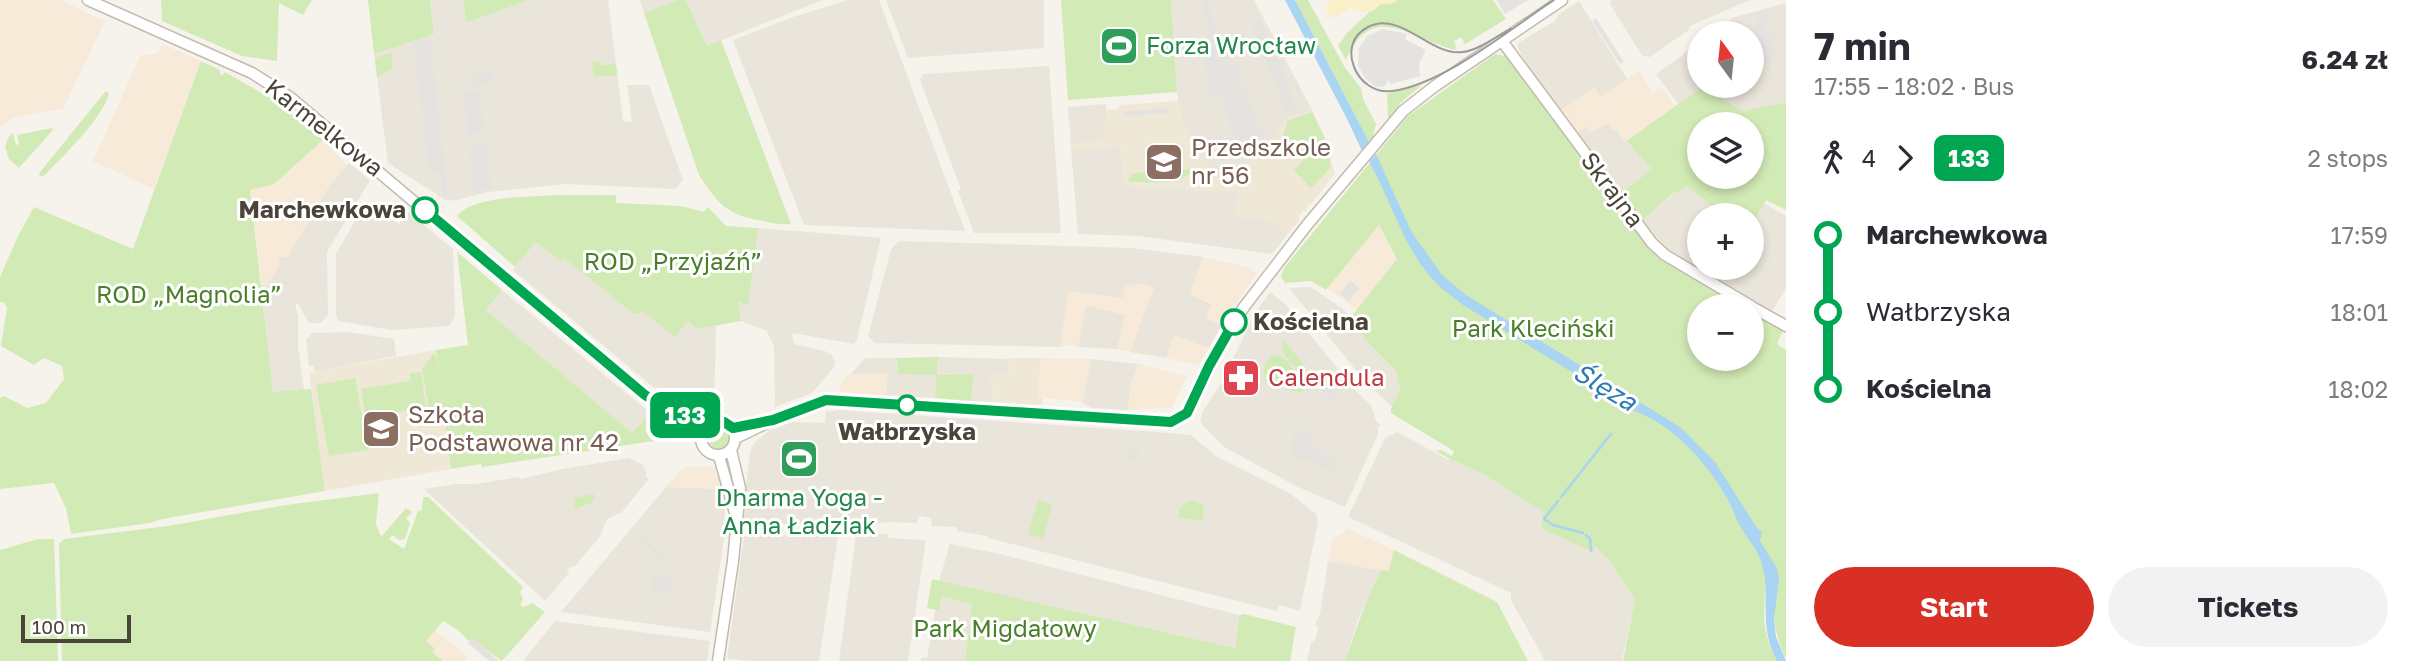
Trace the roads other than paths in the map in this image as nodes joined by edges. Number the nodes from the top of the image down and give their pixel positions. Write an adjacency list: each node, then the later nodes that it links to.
1 (88, 0): 7 (street, Karmelkowa)
2 (1556, 2): 3 (street)
3 (1502, 41): 4 (street, Skrajna); 8 (street)
4 (1731, 294)
5 (1764, 313): 6 (street, Skrajna)
6 (1786, 326)
7 (705, 428): 8 (street); 10 (street)
8 (734, 433): 9 (street)
9 (731, 450): 10 (street); 11 (street)
10 (719, 456): 11 (street)
11 (736, 517): 12 (street)
12 (718, 661)

